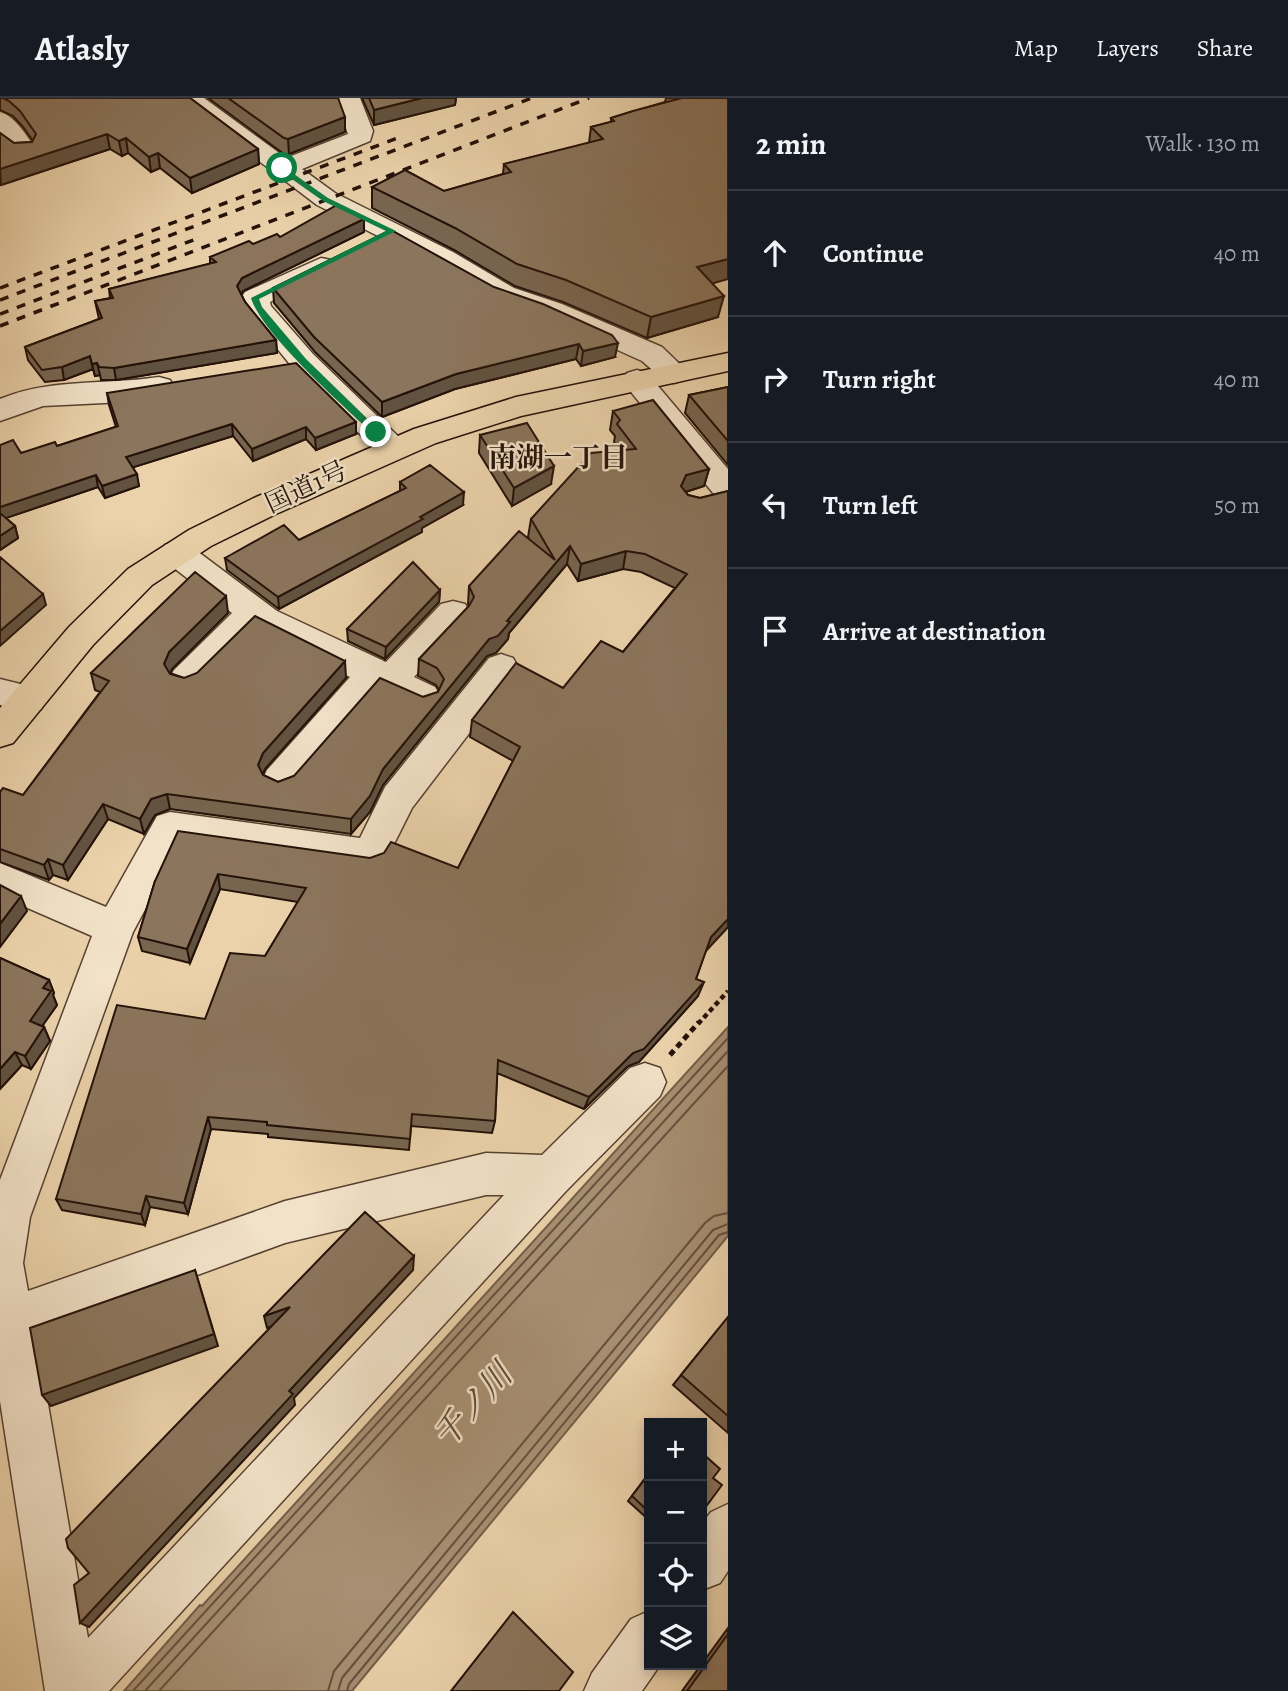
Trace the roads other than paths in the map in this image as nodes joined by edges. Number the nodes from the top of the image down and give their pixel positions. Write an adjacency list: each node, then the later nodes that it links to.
1 (188, 98): 5 (street)
2 (348, 98): 5 (street)
3 (0, 120): 4 (street)
4 (24, 151)
5 (282, 168): 6 (street)
6 (392, 231): 8 (street); 12 (street)
7 (728, 362): 8 (highway, 国道1号)
8 (674, 373): 9 (highway, 国道1号)
9 (637, 380): 12 (highway, 国道1号); 13 (street)
10 (189, 382): 11 (street)
11 (0, 411)
12 (392, 448): 15 (highway, 国道1号)
13 (728, 492): 14 (street)
14 (695, 502)
15 (177, 553): 16 (street); 21 (highway, 国道1号)
16 (253, 613): 19 (street); 20 (street)
17 (453, 613): 19 (street)
18 (501, 667): 26 (street)
19 (383, 676): 22 (street); 24 (street)
20 (186, 678)
21 (15, 695): 23 (highway, 国道1号)
22 (423, 697)
23 (0, 733)
24 (280, 780)
25 (0, 879): 26 (street)
26 (115, 928): 29 (street)
27 (645, 1082): 28 (street)
28 (551, 1176): 29 (street); 33 (street)
29 (9, 1321): 33 (street)
30 (728, 1529): 31 (street)
31 (707, 1558)
32 (644, 1644): 34 (street)
33 (73, 1691)
34 (610, 1691)

